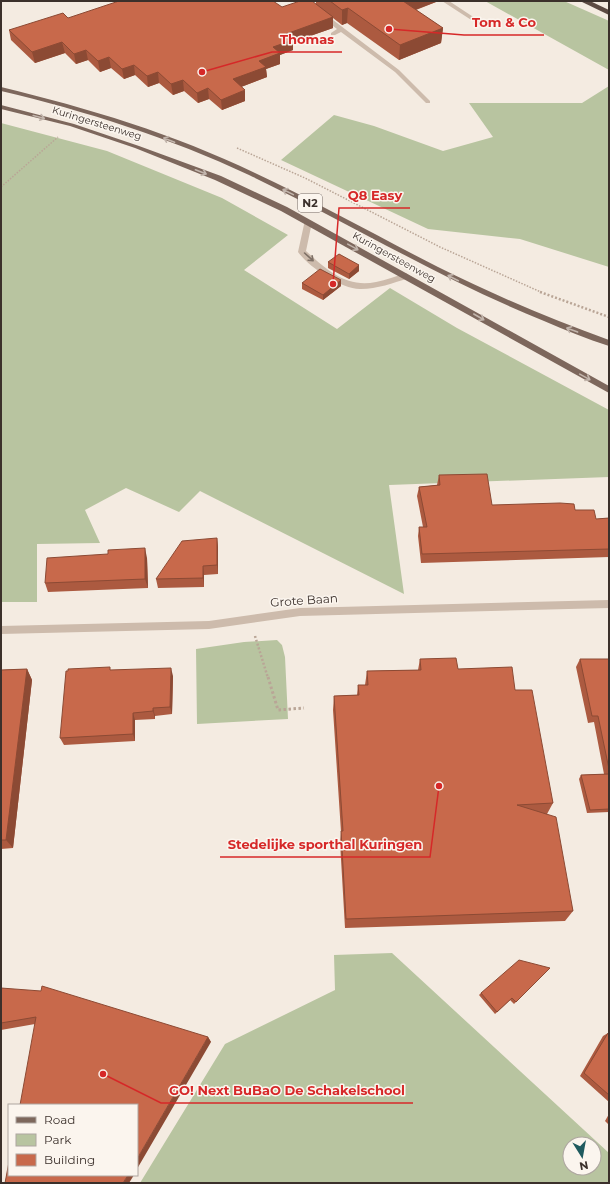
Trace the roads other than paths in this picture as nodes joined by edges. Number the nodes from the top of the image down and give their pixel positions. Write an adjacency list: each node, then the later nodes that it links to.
1 (304, 1): 6 (street)
2 (445, 1): 5 (street)
3 (584, 1): 4 (highway)
4 (609, 12)
5 (481, 24)
6 (341, 29): 7 (street); 9 (street)
7 (333, 34)
8 (1, 89): 13 (main road, Kuringersteenweg / N2, one-way to 8)
9 (428, 102)
10 (1, 107): 11 (main road, Kuringersteenweg / N2, one-way to 11)
11 (308, 222): 12 (main road, Kuringersteenweg / N2, one-way to 12); 12 (street, one-way to 12)
12 (406, 276): 14 (main road, Kuringersteenweg / N2, one-way to 14)
13 (609, 343)
14 (609, 390)
15 (609, 604): 16 (street, Grote Baan)
16 (1, 630)

